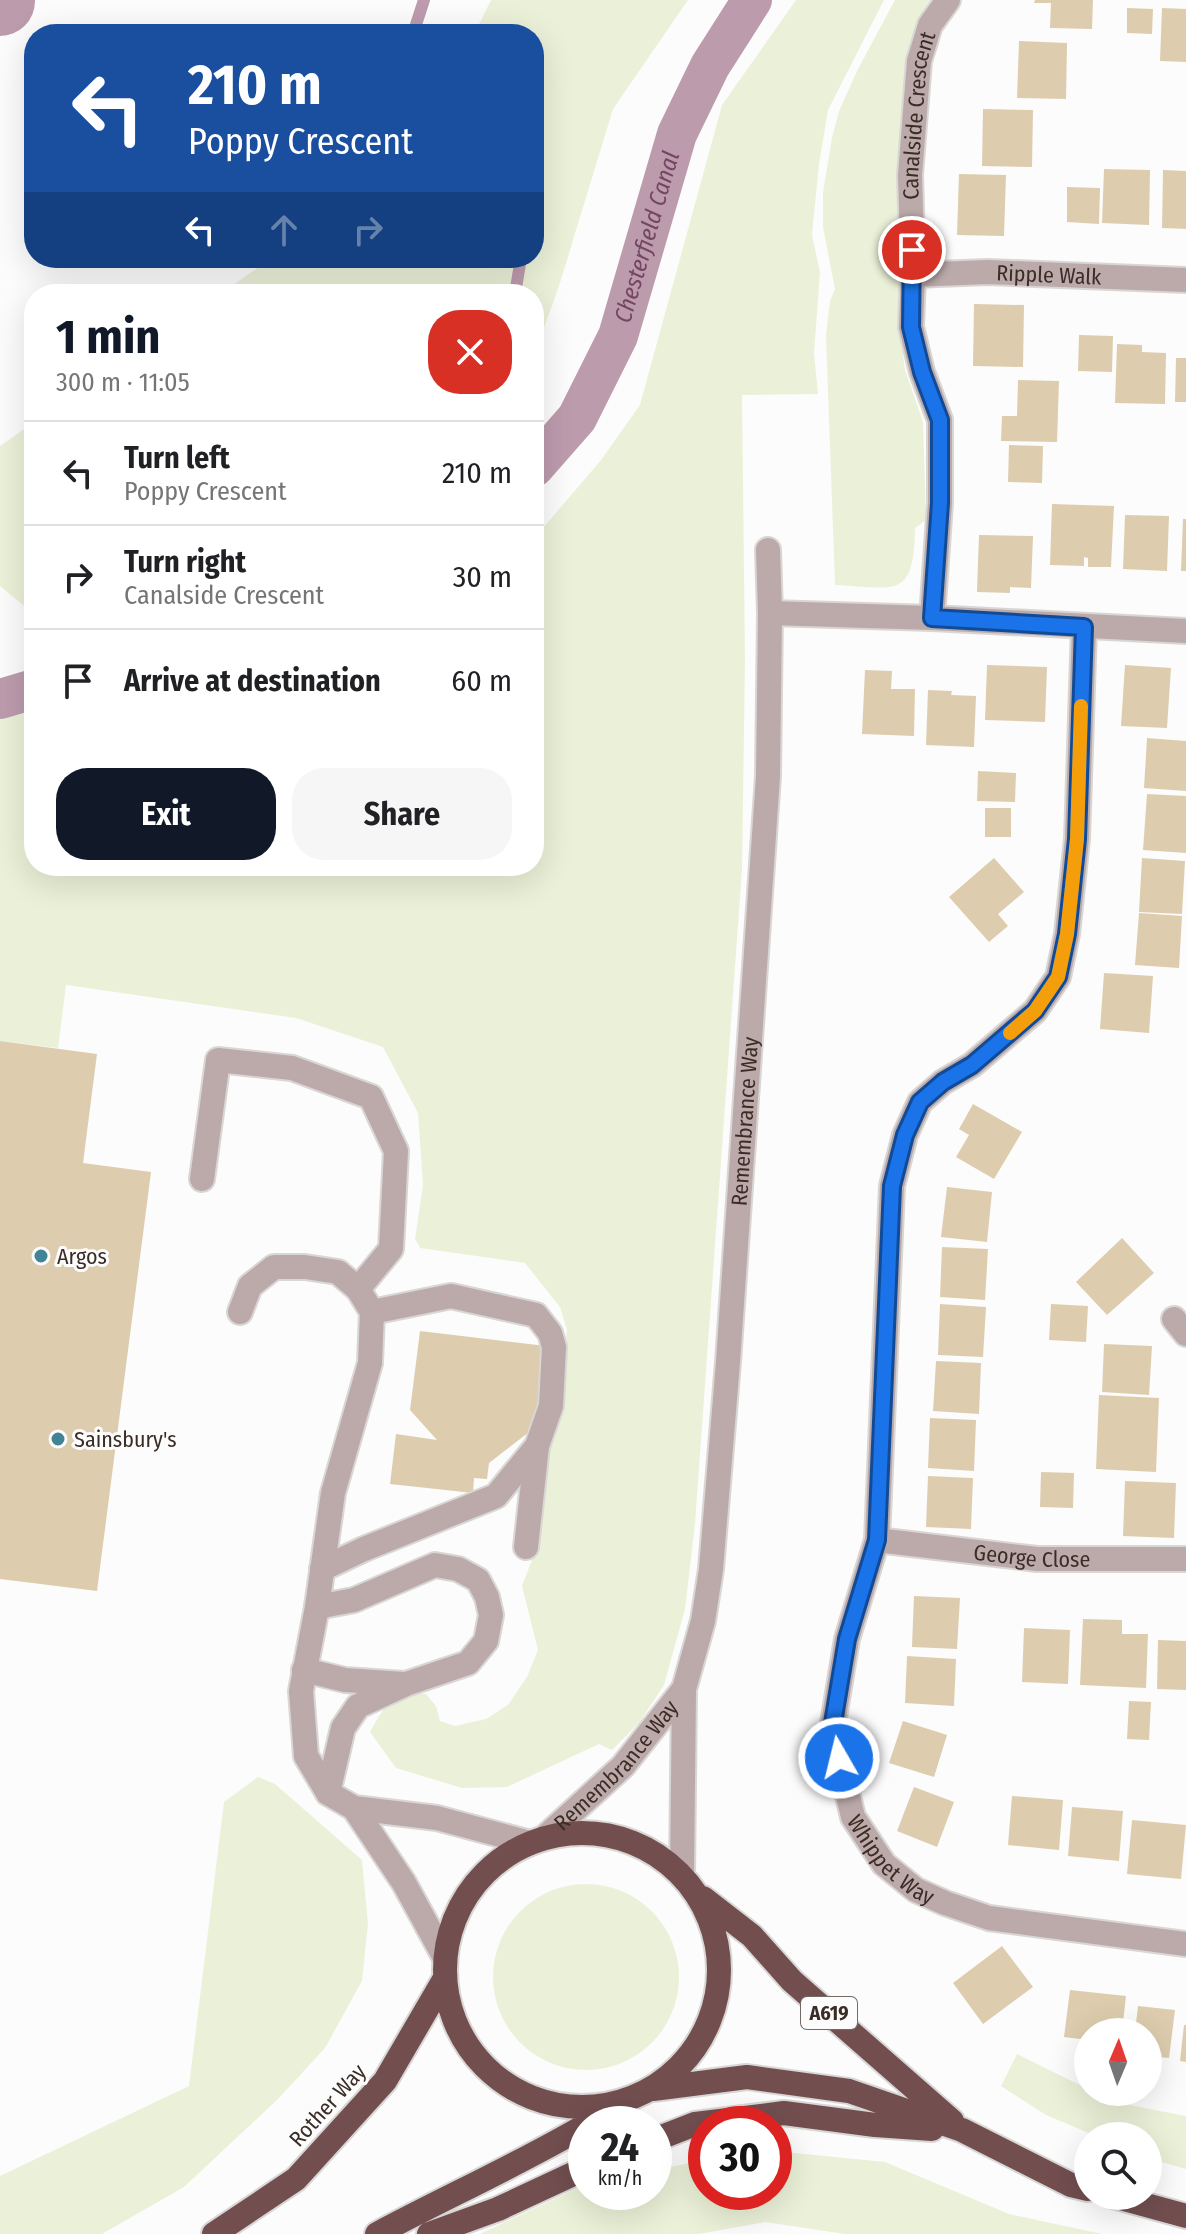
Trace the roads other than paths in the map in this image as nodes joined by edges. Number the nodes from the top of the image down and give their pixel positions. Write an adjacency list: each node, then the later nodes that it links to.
1 (948, 0): 2 (street, Canalside Crescent)
2 (913, 275): 3 (street, Ripple Walk); 6 (street, Canalside Crescent)
3 (1186, 280)
4 (768, 550): 5 (street, Remembrance Way)
5 (770, 613): 6 (street); 21 (street, Remembrance Way)
6 (932, 618): 7 (street)
7 (1084, 627): 8 (street); 14 (street, Whippet Way)
8 (1186, 631)
9 (202, 1179): 10 (street)
10 (358, 1289): 11 (street); 12 (street)
11 (240, 1312)
12 (372, 1312): 13 (street); 17 (street)
13 (537, 1446): 15 (street); 17 (street)
14 (877, 1540): 16 (street, George Close); 26 (street, Whippet Way)
15 (526, 1547)
16 (1186, 1559)
17 (322, 1569): 18 (street)
18 (317, 1607): 19 (street); 20 (street)
19 (304, 1670): 20 (street); 22 (street)
20 (406, 1684): 22 (street)
21 (684, 1689): 24 (street, Remembrance Way); 25 (street, Remembrance Way)
22 (328, 1793): 23 (street)
23 (354, 1808): 24 (street); 27 (street)
24 (536, 1841): 25 (highway); 27 (highway)
25 (690, 1884): 28 (highway); 31 (highway, A619)
26 (1186, 1944)
27 (445, 1968): 29 (highway); 38 (highway, Rother Way)
28 (653, 2089): 29 (highway); 31 (highway, A619)
29 (626, 2101): 30 (highway)
30 (618, 2106)
31 (962, 2130): 32 (highway); 35 (highway, A619)
32 (672, 2133)
33 (568, 2135): 39 (highway)
34 (568, 2176): 40 (highway)
35 (1074, 2186)
36 (1162, 2209): 37 (highway)
37 (1186, 2216)
38 (214, 2234)
39 (377, 2234)
40 (429, 2234)

